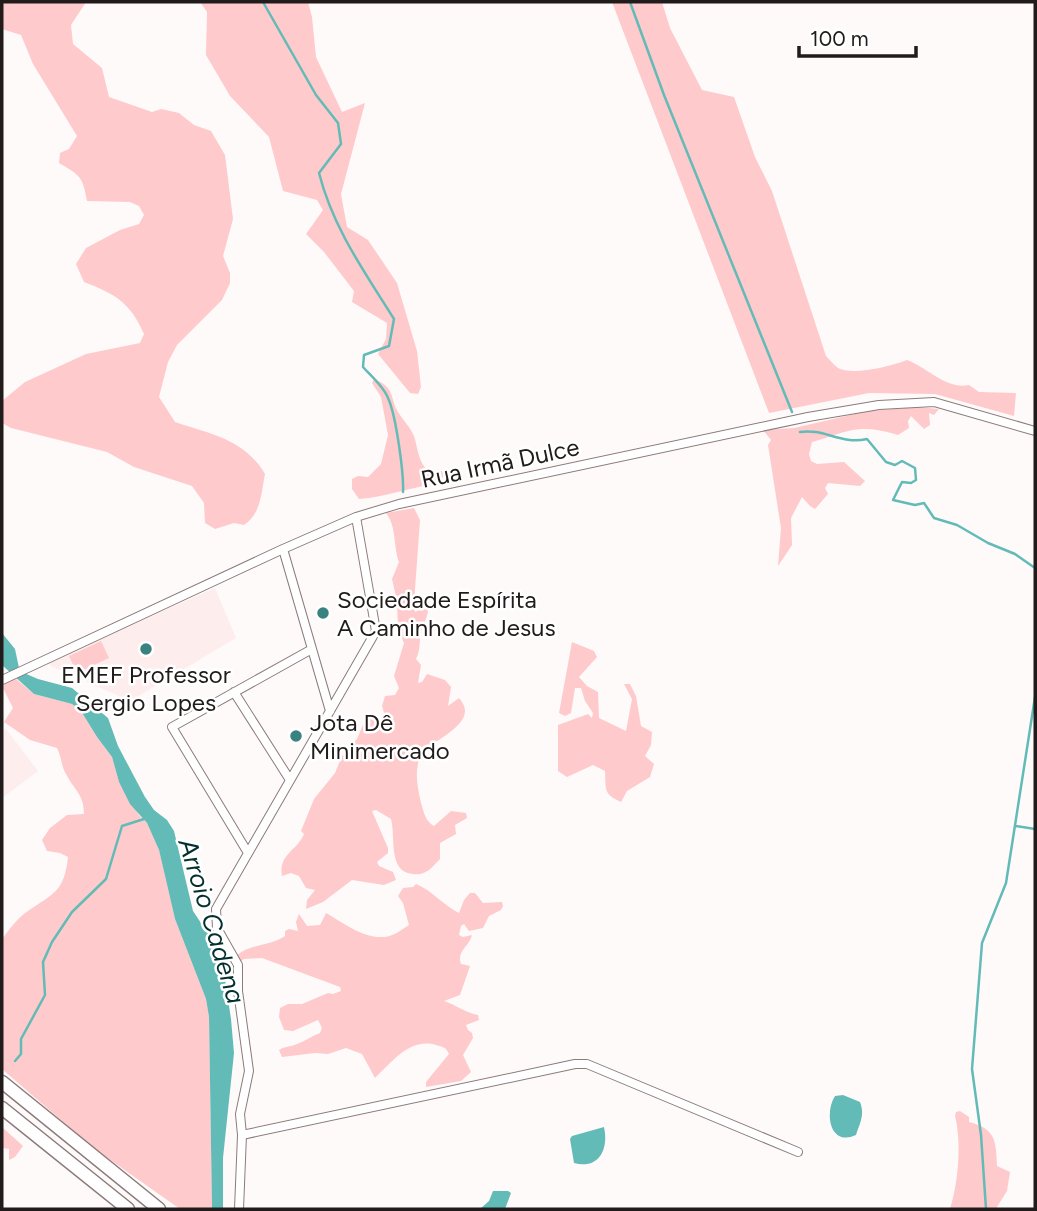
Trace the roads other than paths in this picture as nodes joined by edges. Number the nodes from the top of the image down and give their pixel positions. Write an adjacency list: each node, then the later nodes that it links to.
1 (1035, 431): 2 (street, Rua Irmã Dulce)
2 (356, 517): 3 (street, Rua Irmã Dulce); 7 (street)
3 (283, 549): 4 (street); 5 (street, Rua Irmã Dulce)
4 (312, 649): 6 (street); 7 (street)
5 (2, 680)
6 (234, 692): 8 (street); 9 (street)
7 (330, 711): 8 (street)
8 (290, 780): 9 (street)
9 (248, 853): 12 (street)
10 (2, 1082): 15 (highway)
11 (2, 1108): 14 (highway)
12 (242, 1135): 13 (street); 16 (street)
13 (798, 1152)
14 (128, 1209)
15 (159, 1209)
16 (239, 1209)

